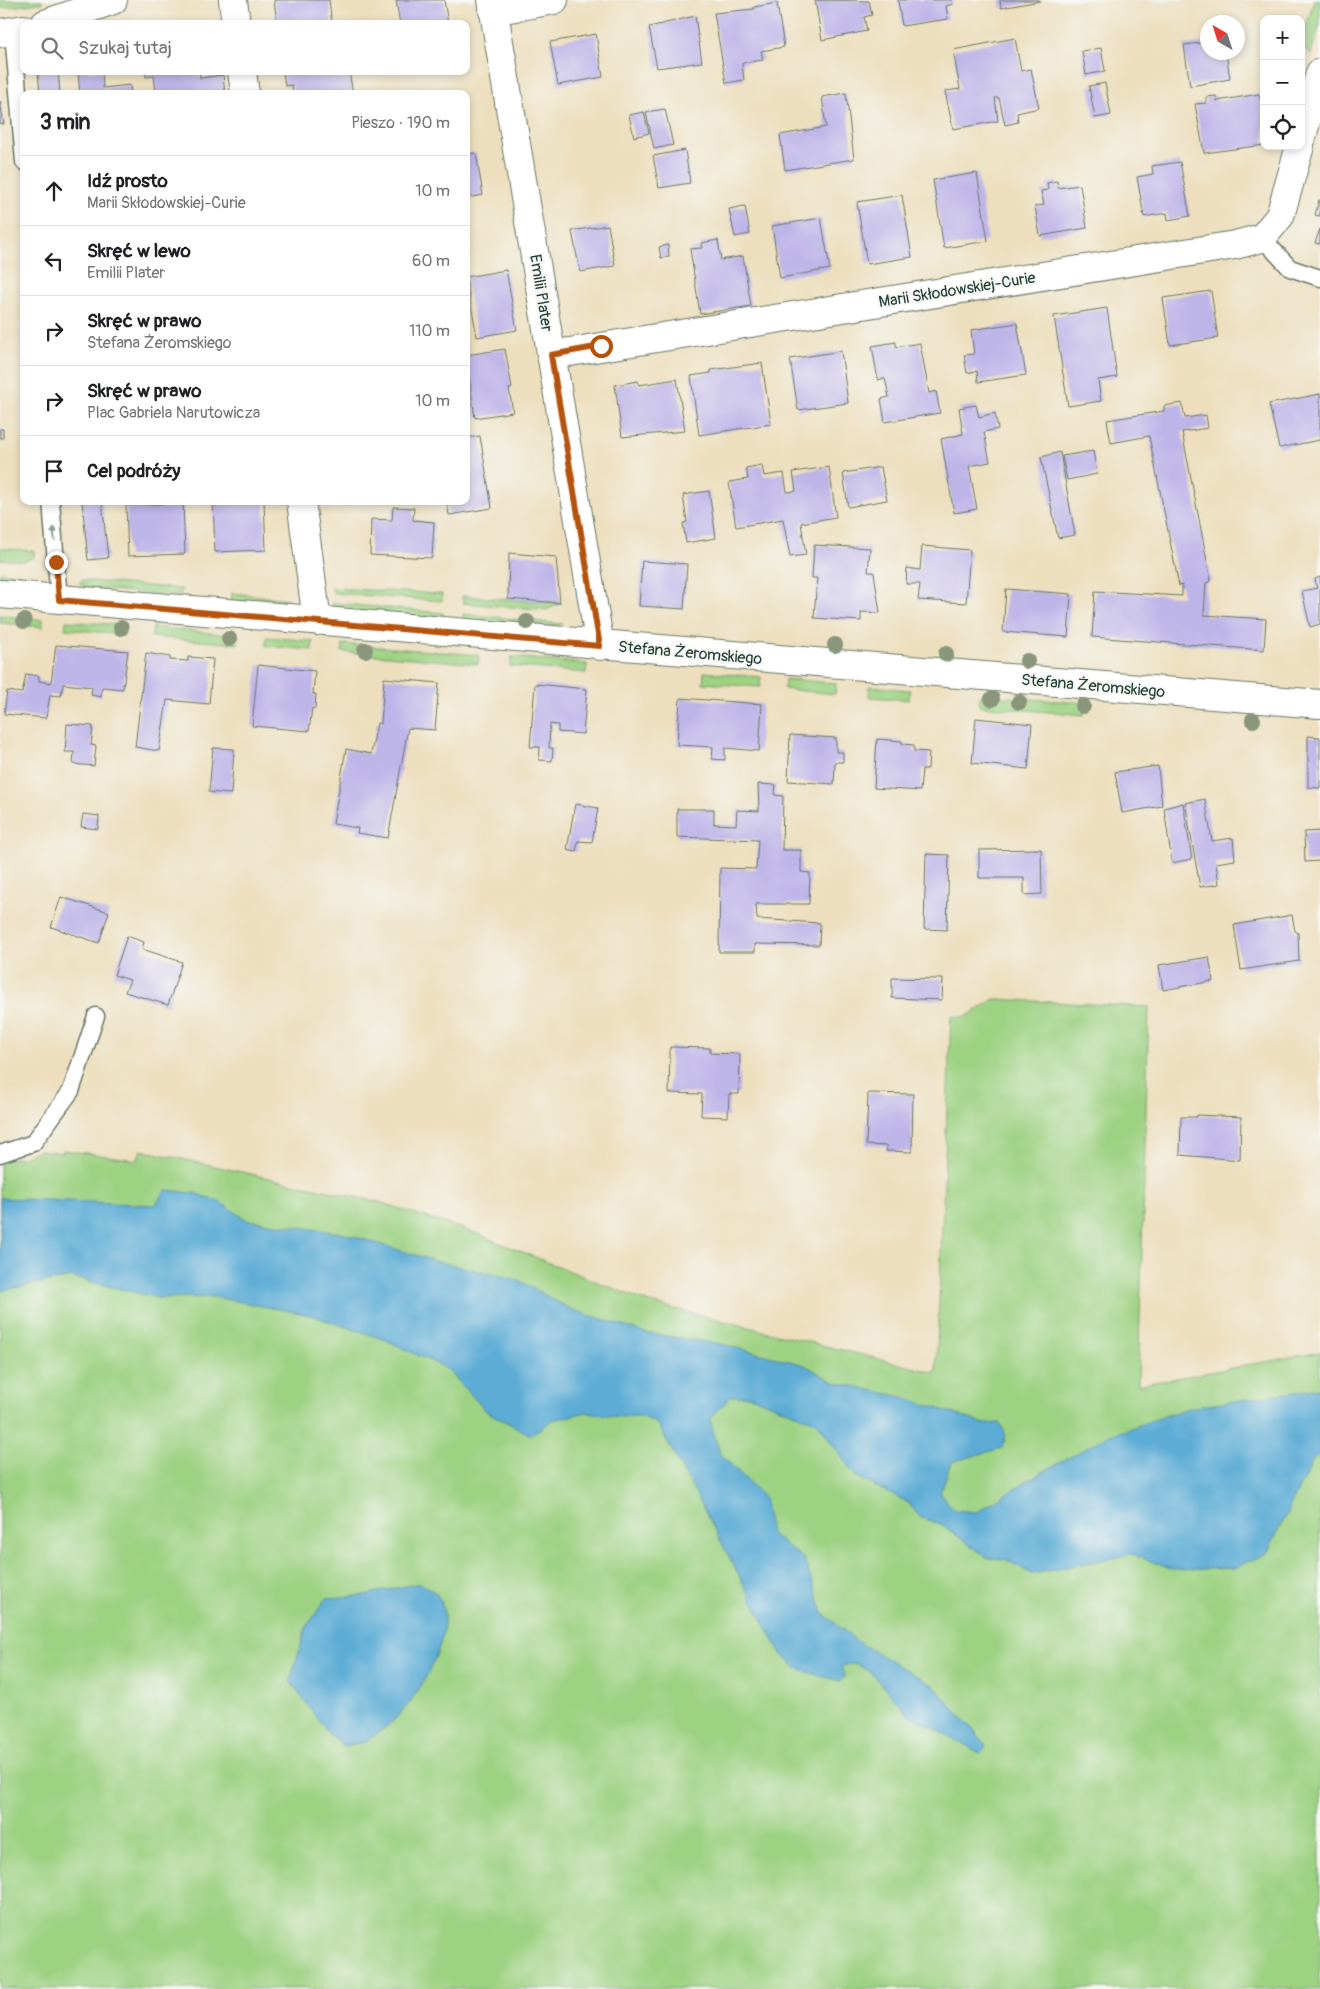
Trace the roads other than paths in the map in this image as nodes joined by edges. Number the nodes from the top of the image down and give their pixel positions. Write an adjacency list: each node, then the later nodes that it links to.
1 (113, 0): 5 (street)
2 (232, 0): 6 (street)
3 (554, 0): 4 (street)
4 (492, 6): 16 (street, Emilii Plater)
5 (56, 20)
6 (235, 20)
7 (12, 32): 11 (lane)
8 (1320, 73): 12 (street)
9 (243, 75): 10 (street)
10 (244, 90)
11 (20, 119)
12 (1305, 126)
13 (1299, 150): 14 (street)
14 (1262, 238): 15 (lane); 16 (street, Marii Skłodowskiej-Curie)
15 (1320, 278)
16 (551, 355): 22 (street, Emilii Plater)
17 (52, 505): 20 (lane, one-way to 17)
18 (302, 505): 21 (street)
19 (0, 594): 20 (street, Stefana Żeromskiego)
20 (59, 600): 21 (street, Stefana Żeromskiego)
21 (317, 621): 22 (street, Stefana Żeromskiego)
22 (600, 646): 23 (street, Stefana Żeromskiego)
23 (1320, 704)
24 (96, 1016): 25 (lane)
25 (0, 1154)

